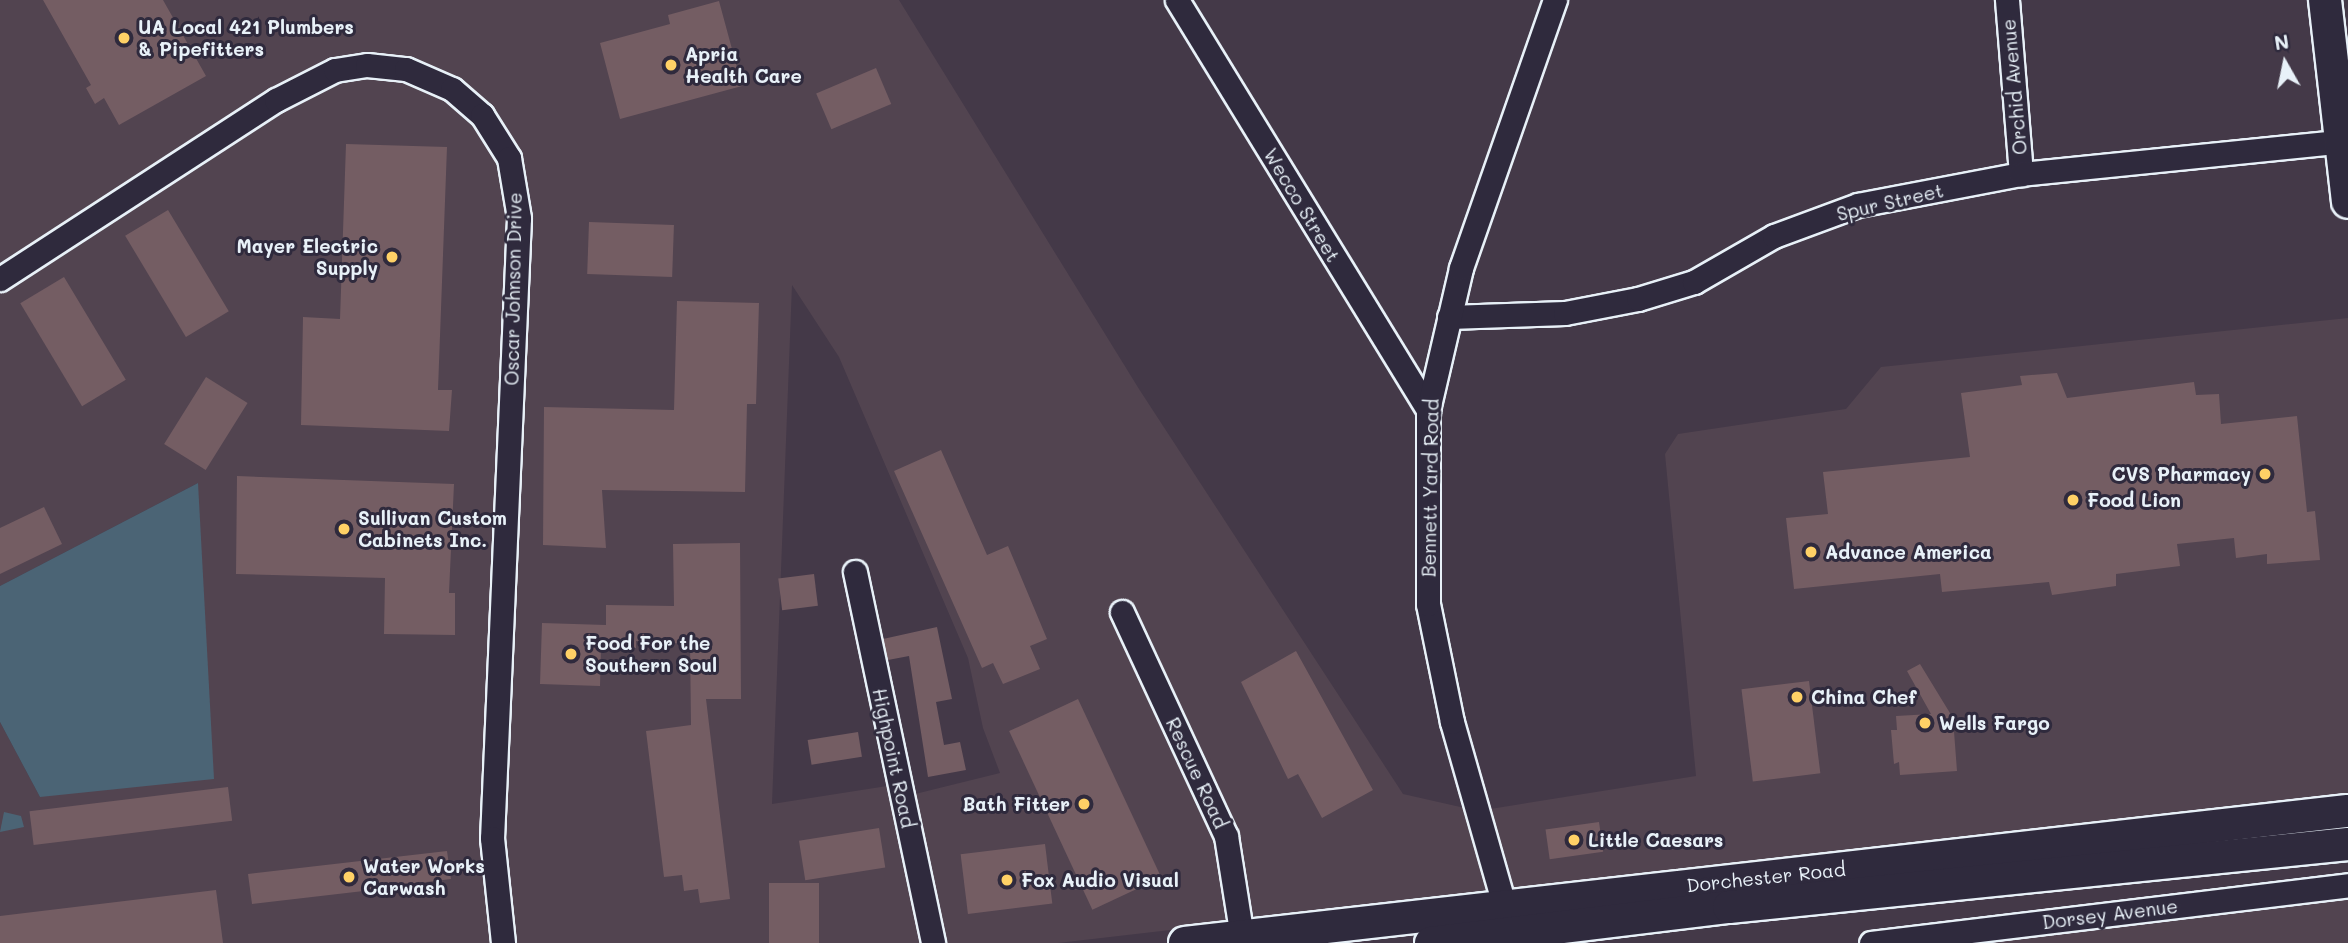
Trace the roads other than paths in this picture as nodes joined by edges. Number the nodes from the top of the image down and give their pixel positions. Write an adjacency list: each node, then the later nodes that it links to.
1 (1177, 0): 10 (street, Wecco Street)
2 (1555, 0): 9 (street, Bennett Yard Road)
3 (2007, 0): 6 (street, Orchid Avenue)
4 (2325, 0): 5 (main road)
5 (2344, 142): 6 (street, Spur Street); 7 (main road)
6 (2021, 174): 9 (street, Spur Street)
7 (2348, 202)
8 (0, 279): 19 (street, Oscar Johnson Drive)
9 (1449, 317): 10 (street, Bennett Yard Road)
10 (1428, 410): 17 (street, Bennett Yard Road)
11 (855, 572): 20 (street, Highpoint Road)
12 (1122, 612): 18 (street, Rescue Road)
13 (2348, 811): 15 (main road, Dorchester Road)
14 (2348, 844): 15 (main road, Dorchester Road)
15 (1882, 878): 17 (main road, Dorchester Road)
16 (2348, 885): 23 (street, Dorsey Avenue)
17 (1511, 928): 18 (main road, Dorchester Road); 22 (main road, Dorchester Road)
18 (1242, 940): 21 (main road, Dorchester Road)
19 (503, 943)
20 (933, 943)
21 (1185, 943)
22 (1431, 943)
23 (1871, 943)

